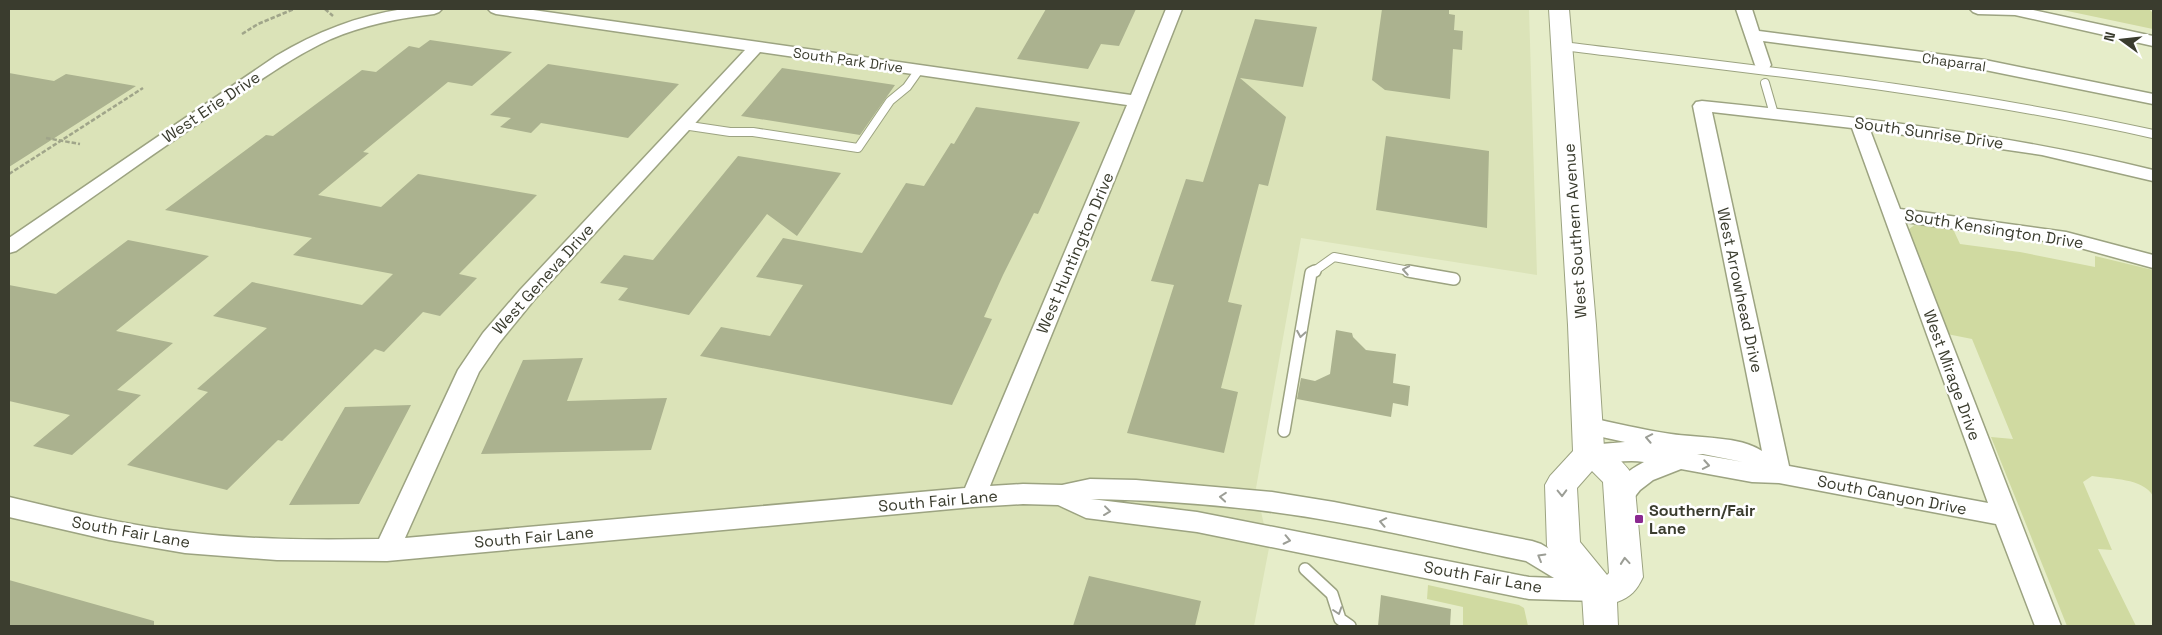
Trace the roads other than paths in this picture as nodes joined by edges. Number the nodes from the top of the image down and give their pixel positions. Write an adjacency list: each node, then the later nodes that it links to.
1 (434, 9): 25 (street, West Erie Drive)
2 (496, 9): 8 (street)
3 (1174, 9): 17 (street, West Huntington Drive)
4 (1559, 9): 11 (main road, West Southern Avenue)
5 (1744, 9): 9 (street)
6 (1978, 9): 7 (street)
7 (2011, 9): 10 (street)
8 (565, 13): 12 (street, South Park Drive)
9 (1752, 35): 13 (street); 16 (street, Chaparral)
10 (2153, 41)
11 (1562, 46): 22 (lane); 29 (main road, West Southern Avenue)
12 (756, 47): 14 (street, South Park Drive); 21 (street, West Geneva Drive)
13 (1763, 65)
14 (919, 70): 17 (street, South Park Drive); 21 (lane)
15 (1765, 83): 19 (lane)
16 (2153, 99)
17 (1136, 100): 33 (street, West Huntington Drive)
18 (1702, 106): 19 (street, South Sunrise Drive); 31 (street, West Arrowhead Drive)
19 (1774, 114): 20 (street, South Sunrise Drive)
20 (1859, 124): 23 (street, South Sunrise Drive); 24 (street, West Mirage Drive)
21 (683, 125): 37 (street, West Geneva Drive)
22 (2153, 134)
23 (2153, 175)
24 (1892, 214): 26 (street, South Kensington Drive); 36 (street, West Mirage Drive)
25 (9, 247)
26 (2153, 261)
27 (1454, 279): 28 (lane, one-way to 28)
28 (1284, 430)
29 (1588, 440): 30 (street, South Canyon Drive); 31 (street, South Canyon Drive, one-way to 29); 34 (main road); 39 (main road, one-way to 39)
30 (1681, 460): 31 (street, South Canyon Drive, one-way to 31); 34 (street)
31 (1779, 474): 36 (street, South Canyon Drive)
32 (1062, 495): 33 (street, South Fair Lane); 39 (street, South Fair Lane, one-way to 39); 39 (street, South Fair Lane, one-way to 32)
33 (973, 497): 37 (street, South Fair Lane)
34 (1620, 497): 39 (main road, one-way to 34)
35 (9, 508): 37 (street, South Fair Lane)
36 (2005, 516): 42 (street, West Mirage Drive)
37 (387, 550)
38 (1305, 569): 40 (lane, one-way to 40)
39 (1599, 590): 41 (main road)
40 (1350, 626)
41 (1601, 626)
42 (2048, 626)

